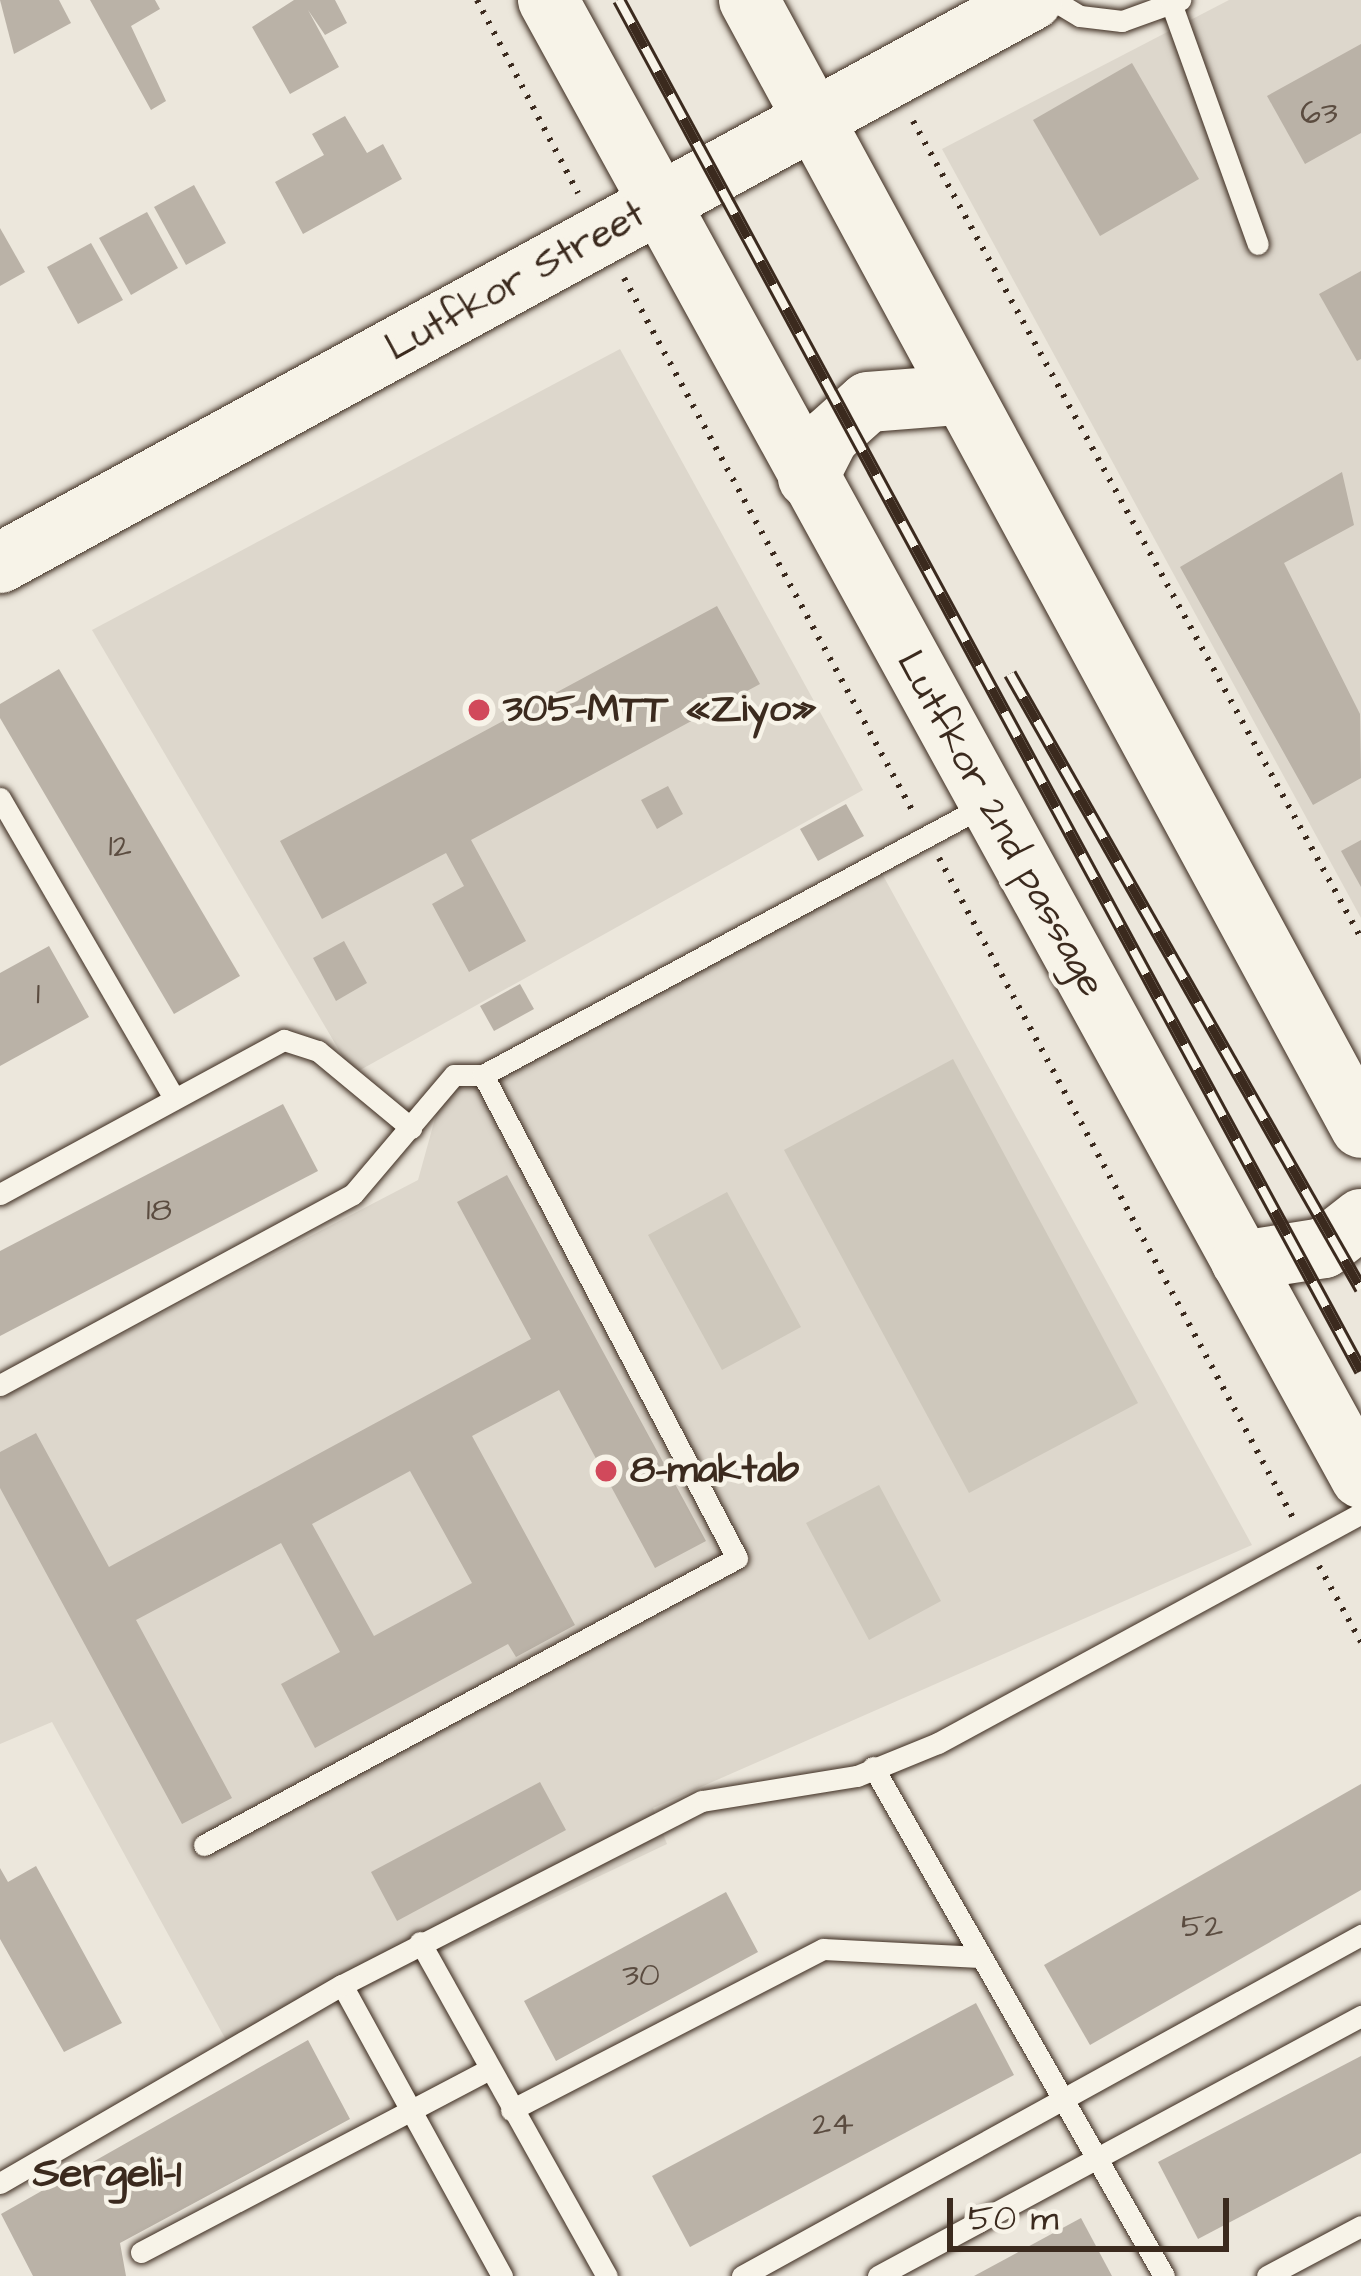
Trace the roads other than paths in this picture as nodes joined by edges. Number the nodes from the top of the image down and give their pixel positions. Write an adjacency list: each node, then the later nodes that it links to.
1 (548, 0): 8 (main road, Lutfkor 2nd passage)
2 (749, 0): 7 (main road)
3 (949, 0): 7 (main road, Lutfkor Street)
4 (1032, 0): 7 (main road, Lutfkor Street)
5 (1053, 0): 6 (lane)
6 (1176, 2): 9 (lane)
7 (803, 101): 8 (main road, Lutfkor Street); 10 (main road)
8 (650, 186): 11 (main road, Lutfkor 2nd passage); 12 (main road, Lutfkor Street); 13 (main road, Lutfkor Street)
9 (1258, 244)
10 (960, 395): 11 (main road); 20 (main road)
11 (808, 478): 15 (main road, Lutfkor 2nd passage)
12 (0, 518)
13 (0, 563)
14 (0, 798): 16 (lane)
15 (989, 803): 17 (lane); 23 (main road, Lutfkor 2nd passage)
16 (10, 836): 18 (lane)
17 (483, 1075): 19 (lane); 28 (lane)
18 (172, 1095): 19 (lane); 21 (lane)
19 (411, 1128): 24 (lane)
20 (1361, 1128)
21 (0, 1194)
22 (1361, 1220): 23 (main road)
23 (1241, 1261): 25 (main road, Lutfkor 2nd passage)
24 (0, 1385)
25 (1361, 1478)
26 (1361, 1513): 27 (lane)
27 (873, 1767): 30 (lane); 31 (lane)
28 (204, 1845)
29 (1361, 1935): 35 (lane)
30 (420, 1942): 32 (lane); 34 (lane)
31 (980, 1957): 35 (lane); 37 (lane)
32 (341, 1985): 36 (lane); 39 (lane)
33 (1361, 2016): 38 (lane)
34 (487, 2069): 36 (lane); 37 (lane)
35 (1066, 2096): 38 (lane); 44 (lane)
36 (415, 2104): 41 (lane); 42 (lane)
37 (511, 2110): 43 (lane)
38 (1097, 2153): 45 (lane); 46 (lane)
39 (0, 2183)
40 (1361, 2226): 47 (lane)
41 (141, 2252)
42 (502, 2276)
43 (607, 2276)
44 (742, 2276)
45 (878, 2276)
46 (1164, 2276)
47 (1268, 2276)

